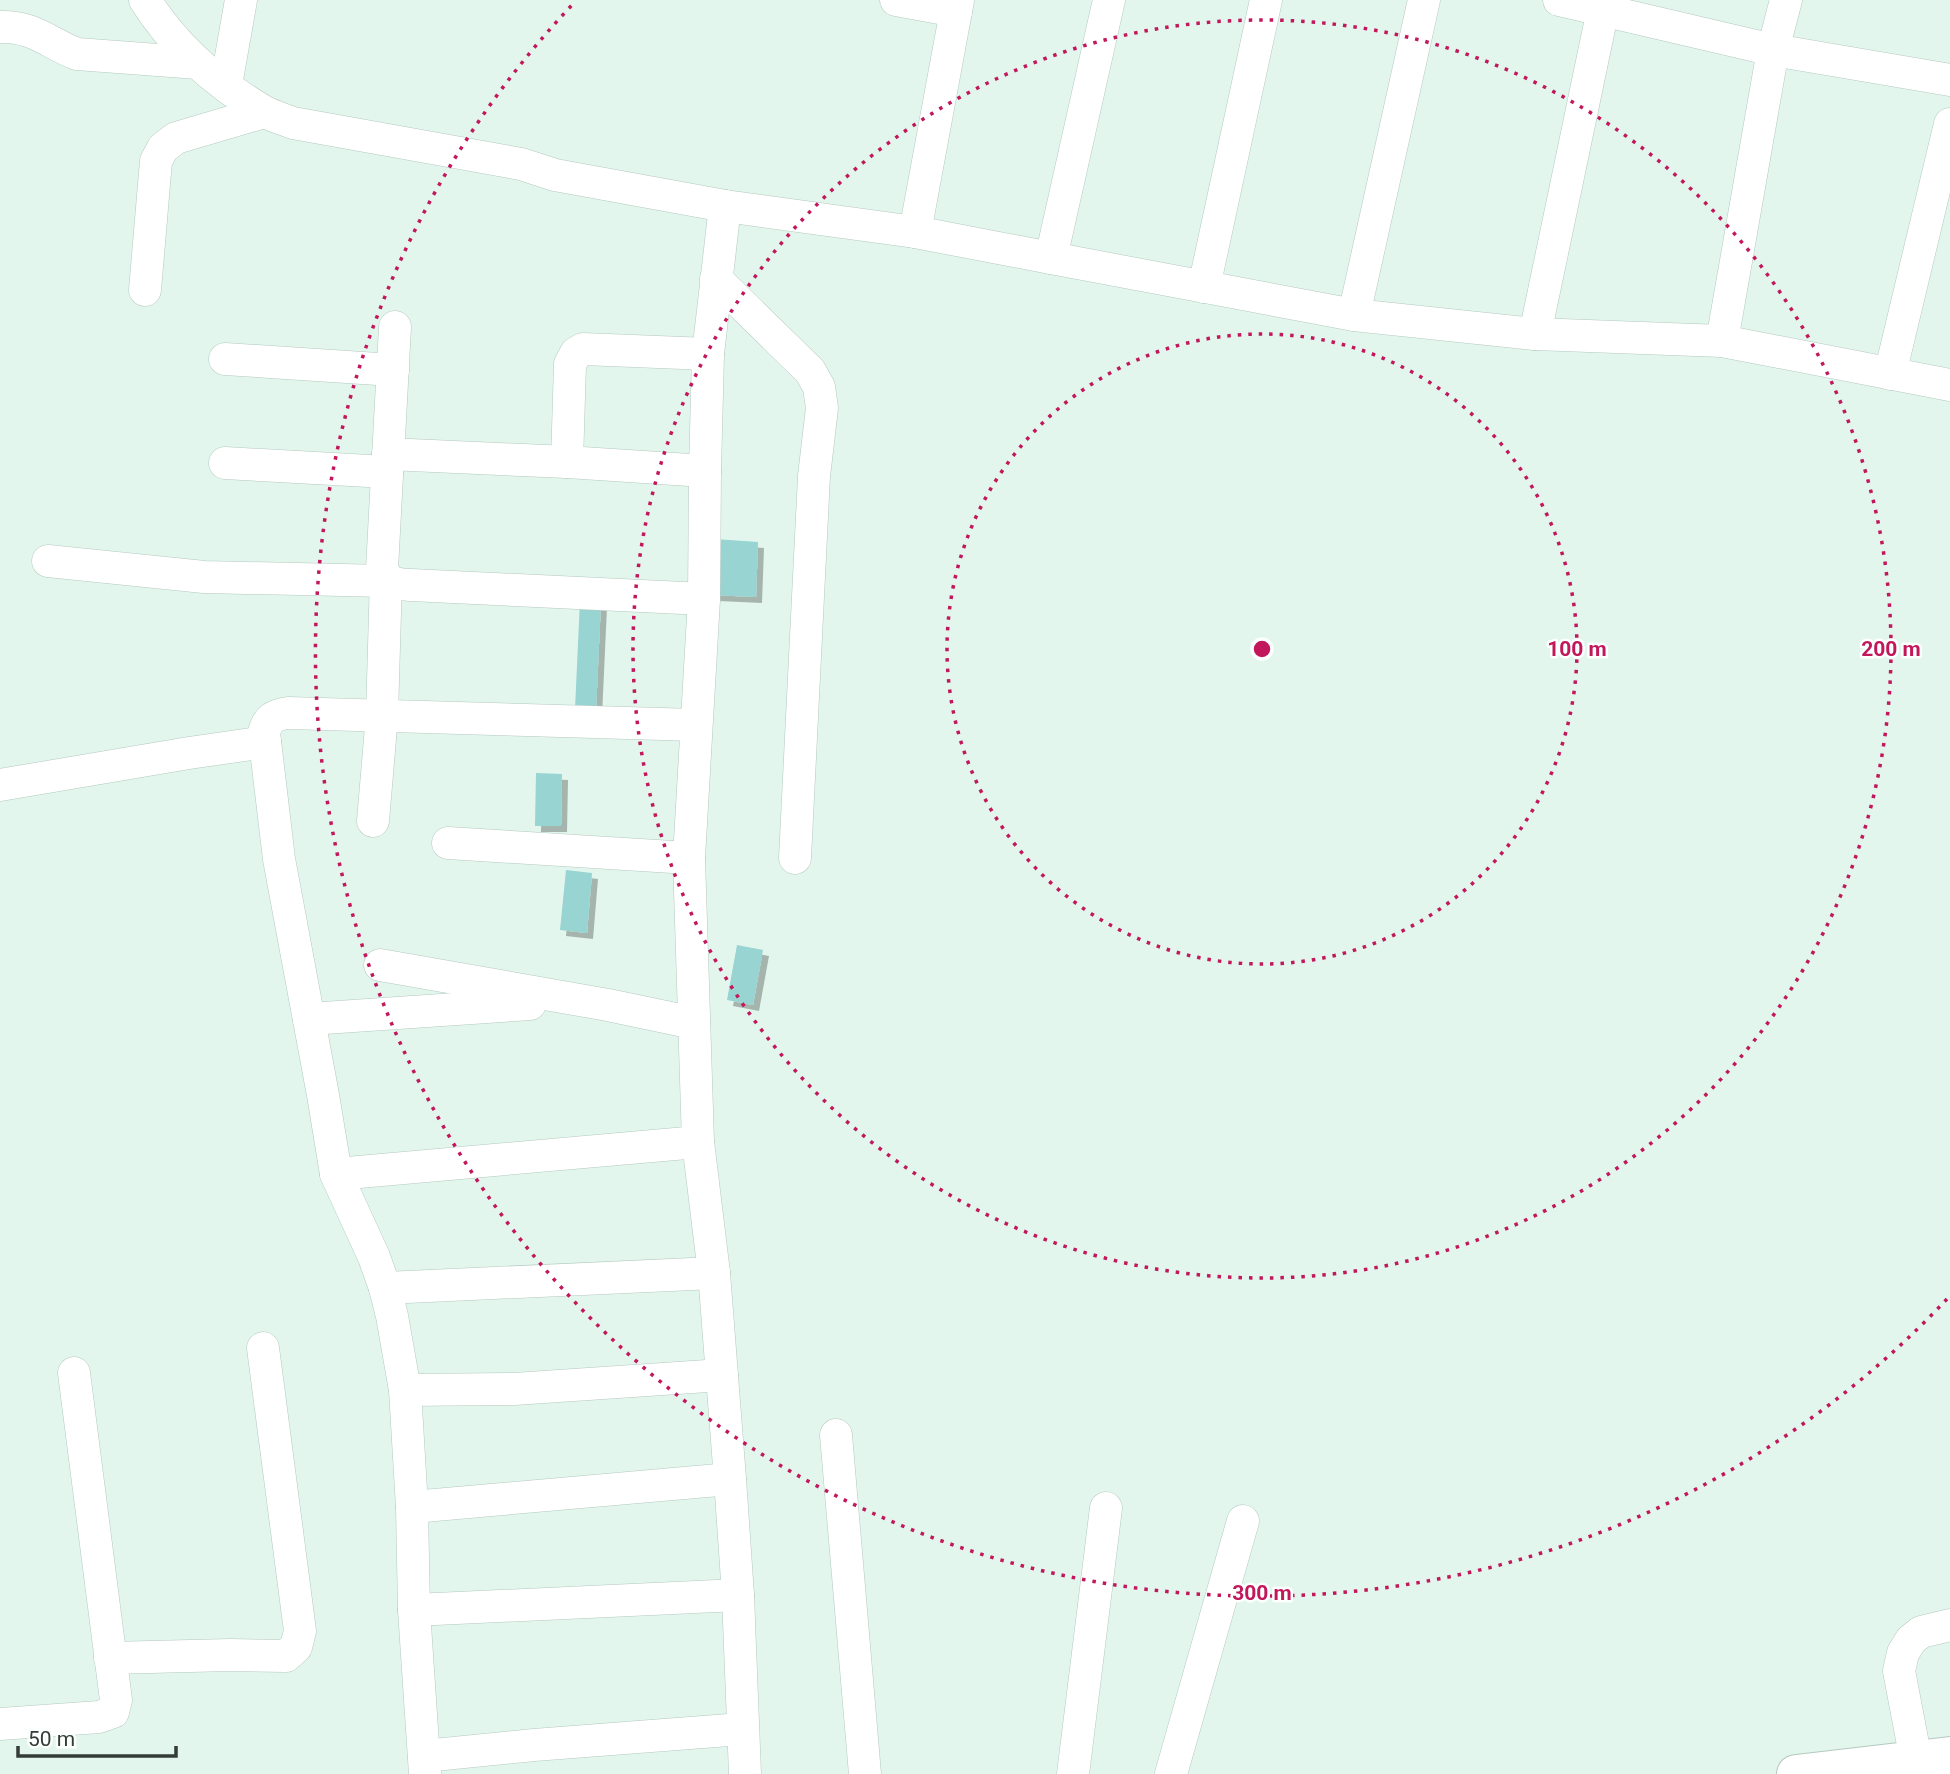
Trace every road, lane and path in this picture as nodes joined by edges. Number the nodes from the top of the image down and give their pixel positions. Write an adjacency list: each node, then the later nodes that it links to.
1 (145, 0): 13 (street)
2 (241, 0): 15 (street)
3 (896, 0): 9 (street)
4 (1109, 0): 20 (street)
5 (1266, 0): 22 (street)
6 (1424, 0): 24 (street)
7 (1559, 0): 10 (street)
8 (1786, 0): 12 (street)
9 (957, 6): 19 (street)
10 (1604, 6): 12 (street); 26 (street)
11 (0, 27): 13 (street)
12 (1773, 50): 14 (street); 27 (street)
13 (198, 63): 15 (street)
14 (1950, 80)
15 (226, 85): 16 (street)
16 (264, 112): 18 (street); 23 (street)
17 (1950, 124): 31 (street)
18 (725, 206): 19 (street); 21 (street)
19 (915, 232): 20 (street)
20 (1051, 258): 22 (street)
21 (716, 279): 28 (street); 47 (street)
22 (1205, 287): 24 (street)
23 (145, 290)
24 (1354, 315): 26 (street)
25 (395, 327): 30 (street)
26 (1535, 334): 27 (street)
27 (1722, 341): 31 (street)
28 (708, 354): 33 (street); 36 (street)
29 (225, 359): 30 (street)
30 (393, 370): 35 (street)
31 (1890, 374): 32 (street)
32 (1950, 385)
33 (567, 461): 35 (street); 36 (street)
34 (225, 463): 35 (street)
35 (388, 463): 38 (street)
36 (705, 471): 39 (street)
37 (48, 562): 38 (street)
38 (386, 580): 39 (street); 40 (street)
39 (704, 599): 41 (street)
40 (382, 715): 41 (street); 42 (street); 44 (street)
41 (696, 725): 46 (street)
42 (265, 742): 43 (street); 50 (street)
43 (0, 785)
44 (373, 821)
45 (448, 843): 46 (street)
46 (689, 858): 51 (street)
47 (795, 858)
48 (380, 965): 49 (street)
49 (583, 1000): 50 (street); 51 (street)
50 (309, 1019): 53 (street)
51 (694, 1023): 52 (street)
52 (698, 1142): 53 (street); 54 (street)
53 (336, 1174): 55 (street)
54 (714, 1273): 55 (street); 58 (street)
55 (385, 1288): 59 (street)
56 (263, 1348): 68 (street)
57 (74, 1373): 68 (street)
58 (722, 1375): 59 (street); 61 (street)
59 (405, 1390): 62 (street)
60 (836, 1435): 74 (street)
61 (730, 1479): 62 (street); 65 (street)
62 (412, 1507): 66 (street)
63 (1106, 1508): 75 (street)
64 (1243, 1521): 76 (street)
65 (738, 1595): 66 (street); 70 (street)
66 (414, 1610): 72 (street)
67 (1950, 1625): 71 (street)
68 (110, 1658): 69 (street)
69 (0, 1724)
70 (742, 1729): 72 (street); 73 (street)
71 (1933, 1758): 77 (main road)
72 (424, 1765)
73 (745, 1774)
74 (864, 1774)
75 (1073, 1774)
76 (1171, 1774)
77 (1796, 1774)

